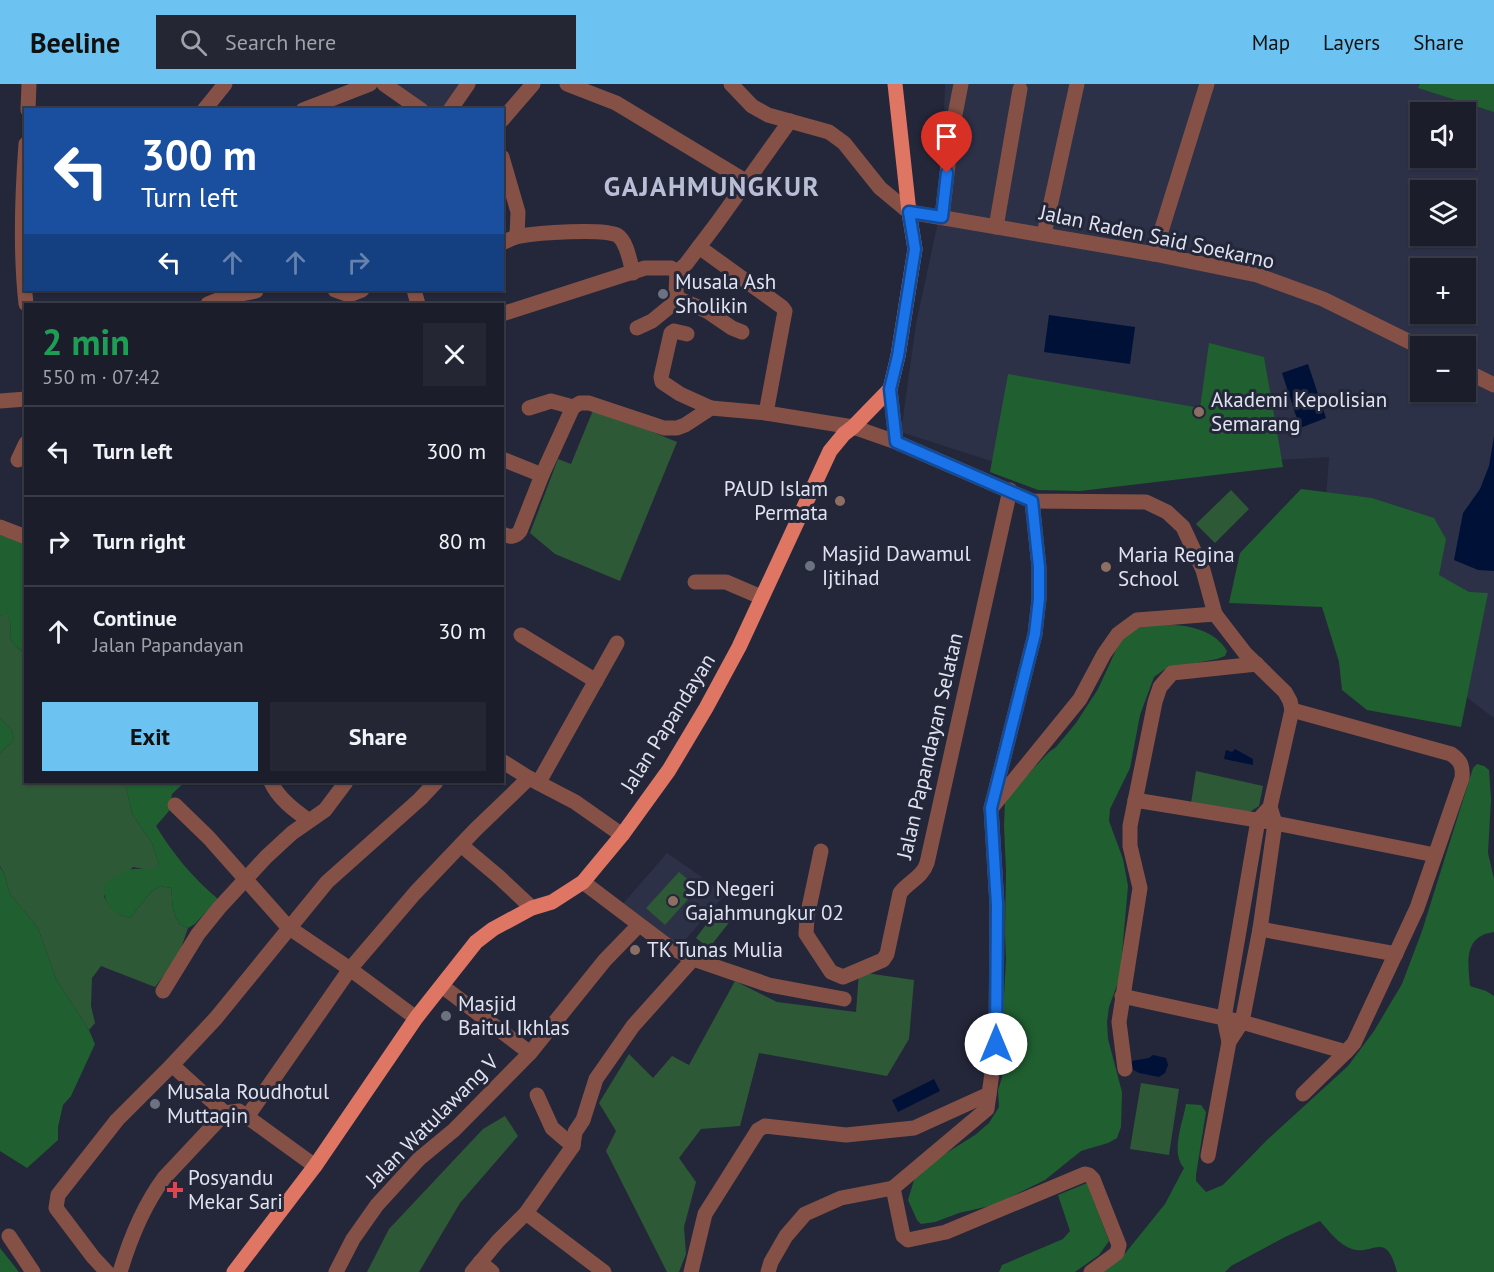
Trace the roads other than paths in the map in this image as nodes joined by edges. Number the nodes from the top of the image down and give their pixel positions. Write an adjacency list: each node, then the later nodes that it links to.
1 (29, 84): 14 (street)
2 (225, 84): 15 (street)
3 (370, 84): 16 (street)
4 (384, 84): 17 (street)
5 (468, 84): 18 (street)
6 (533, 84): 19 (street)
7 (567, 84): 23 (street)
8 (731, 84): 20 (street)
9 (895, 84): 24 (main road)
10 (961, 84): 25 (street)
11 (1077, 84): 27 (street)
12 (1207, 84): 30 (street)
13 (1020, 89): 26 (street)
14 (28, 108)
15 (206, 108)
16 (308, 108)
17 (418, 108)
18 (451, 108)
19 (504, 118)
20 (790, 121): 23 (street); 24 (street)
21 (504, 164): 28 (street)
22 (24, 178): 31 (street)
23 (747, 182): 29 (street)
24 (909, 212): 25 (street, Jalan Raden Said Soekarno); 46 (main road)
25 (942, 217): 26 (street, Jalan Raden Said Soekarno)
26 (996, 227): 27 (street, Jalan Raden Said Soekarno)
27 (1044, 234): 30 (street, Jalan Raden Said Soekarno)
28 (510, 240): 33 (street)
29 (699, 247): 32 (street); 52 (street)
30 (1154, 254): 43 (street, Jalan Raden Said Soekarno)
31 (24, 272)
32 (677, 272): 33 (street); 37 (street)
33 (633, 273): 39 (street)
34 (256, 291): 38 (street)
35 (338, 291): 36 (street)
36 (359, 291)
37 (679, 298): 40 (street); 41 (street)
38 (210, 303)
39 (504, 313)
40 (637, 328)
41 (742, 332)
42 (687, 334): 51 (street)
43 (1410, 342)
44 (1476, 376): 45 (street)
45 (1494, 386)
46 (890, 389): 53 (main road, Jalan Papandayan); 54 (street)
47 (24, 399): 48 (street)
48 (0, 401)
49 (573, 407): 50 (street); 51 (street); 58 (street)
50 (529, 408)
51 (711, 408): 52 (street)
52 (766, 413): 53 (street)
53 (853, 427): 54 (street); 65 (main road, Jalan Papandayan)
54 (896, 442): 59 (street)
55 (24, 447): 56 (street)
56 (18, 460)
57 (504, 460): 58 (street)
58 (542, 475): 62 (street)
59 (1010, 490): 60 (street); 86 (street, Jalan Papandayan Selatan)
60 (1032, 501): 66 (street); 80 (street)
61 (0, 527): 63 (street)
62 (504, 535)
63 (24, 536)
64 (695, 582): 65 (street)
65 (761, 597): 84 (main road, Jalan Papandayan)
66 (1215, 614): 69 (street); 80 (street)
67 (521, 635): 70 (street)
68 (617, 643): 70 (street)
69 (1257, 664): 71 (street); 77 (street)
70 (596, 681): 73 (street)
71 (1292, 710): 79 (street); 87 (street)
72 (504, 762): 73 (street)
73 (534, 780): 84 (street); 85 (street)
74 (272, 783): 81 (street)
75 (345, 783): 81 (street)
76 (435, 783): 93 (street)
77 (1135, 800): 82 (street); 100 (street)
78 (175, 805): 88 (street)
79 (1270, 807): 82 (street); 83 (street)
80 (991, 808): 110 (street)
81 (308, 820): 88 (street)
82 (1258, 820): 83 (street); 92 (street)
83 (1275, 823): 87 (street); 94 (street)
84 (622, 835): 89 (main road, Jalan Papandayan)
85 (460, 845): 90 (street); 97 (street)
86 (821, 851)
87 (1435, 855): 95 (street)
88 (246, 879): 93 (street); 99 (street)
89 (583, 882): 90 (main road, Jalan Papandayan); 91 (street)
90 (532, 908): 98 (main road, Jalan Papandayan)
91 (639, 925): 96 (street); 107 (street, Jalan Watulawang V)
92 (1240, 925): 94 (street); 103 (street)
93 (288, 927): 97 (street); 108 (street)
94 (1260, 929): 95 (street); 104 (street)
95 (1396, 954): 106 (street)
96 (693, 959): 101 (street); 115 (street)
97 (350, 969): 102 (street); 114 (street)
98 (442, 986): 102 (main road, Jalan Papandayan); 107 (street)
99 (163, 991)
100 (1122, 996): 103 (street); 109 (street)
101 (844, 999)
102 (416, 1018): 117 (main road, Jalan Papandayan)
103 (1224, 1018): 104 (street); 105 (street)
104 (1242, 1022): 105 (street); 106 (street)
105 (1229, 1042): 116 (street)
106 (1346, 1052): 111 (street)
107 (530, 1053): 126 (street, Jalan Watulawang V)
108 (172, 1065): 113 (street); 123 (street)
109 (1125, 1069)
110 (989, 1094): 118 (street); 128 (street)
111 (1303, 1094)
112 (537, 1095): 115 (street)
113 (225, 1113): 114 (street); 124 (street)
114 (247, 1117): 117 (street)
115 (573, 1146): 119 (street)
116 (1208, 1156)
117 (315, 1166): 125 (main road, Jalan Papandayan)
118 (894, 1188): 129 (street); 130 (street)
119 (526, 1213): 121 (street); 127 (street)
120 (9, 1236): 122 (street)
121 (481, 1269)
122 (33, 1272)
123 (107, 1272)
124 (120, 1272)
125 (234, 1272)
126 (336, 1272)
127 (604, 1272)
128 (691, 1272)
129 (768, 1272)
130 (1091, 1272)

